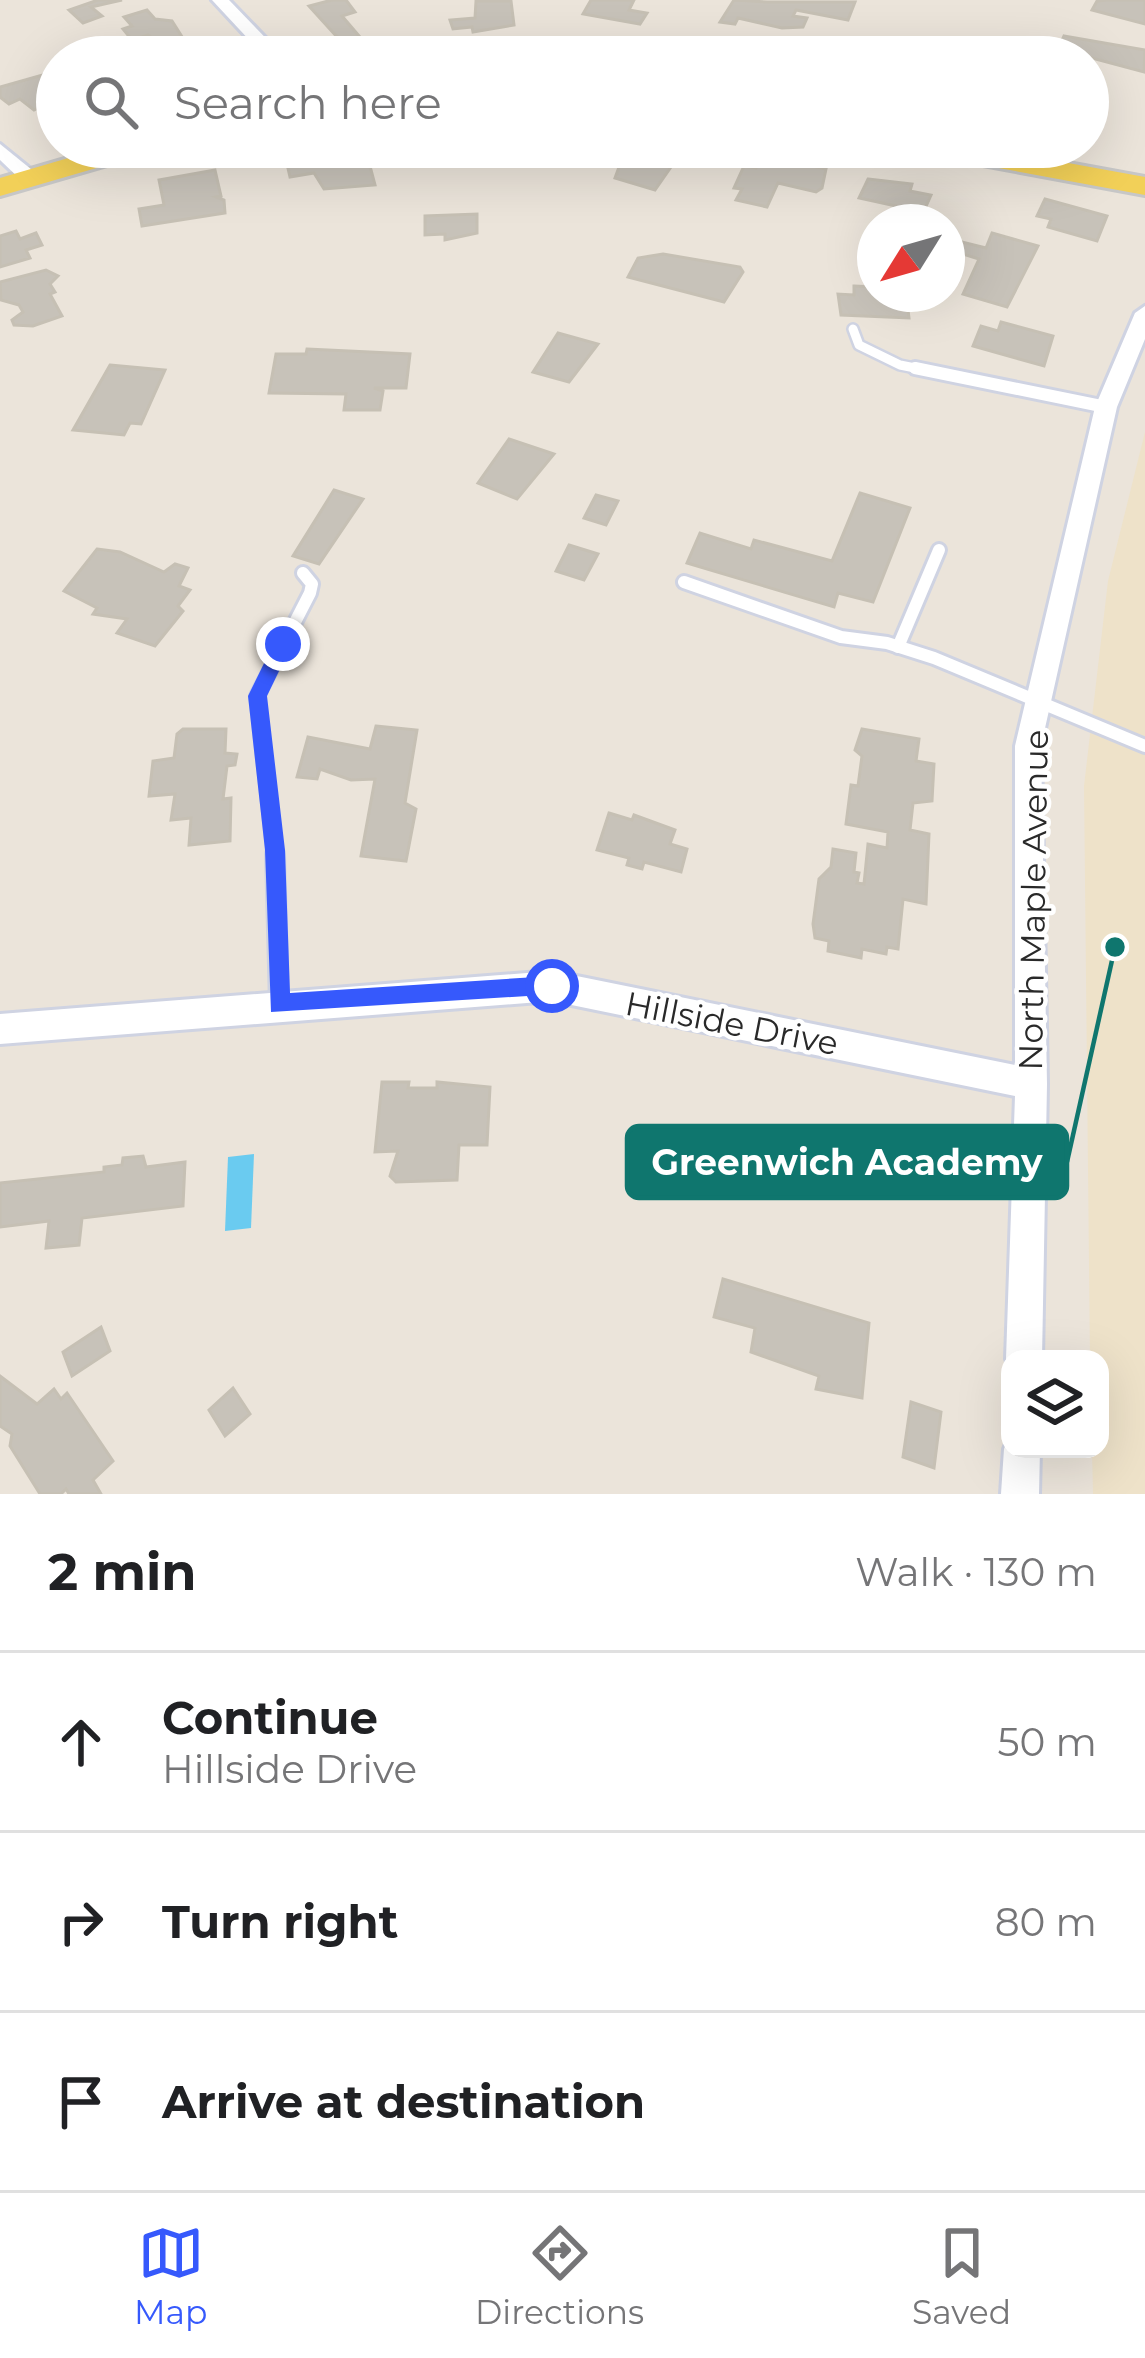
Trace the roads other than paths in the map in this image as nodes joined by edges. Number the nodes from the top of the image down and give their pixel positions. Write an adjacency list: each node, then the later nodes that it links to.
1 (220, 0): 2 (street)
2 (255, 36)
3 (0, 150): 8 (street)
4 (65, 168): 8 (main road)
5 (1051, 168): 7 (main road)
6 (1145, 170): 7 (main road)
7 (1090, 175): 9 (main road)
8 (30, 178): 10 (main road)
9 (1145, 186)
10 (0, 187)
11 (1145, 313): 13 (street, North Maple Avenue)
12 (853, 328): 13 (lane)
13 (1106, 407): 18 (street, North Maple Avenue)
14 (939, 550): 17 (lane)
15 (303, 573): 20 (lane)
16 (684, 582): 17 (lane)
17 (898, 647): 18 (lane)
18 (1039, 700): 19 (lane); 22 (street, North Maple Avenue)
19 (1145, 746)
20 (279, 1004): 21 (street, Hillside Drive); 22 (street, Hillside Drive)
21 (0, 1029)
22 (1031, 1084): 23 (street, North Maple Avenue)
23 (1024, 1350)
24 (1022, 1458): 25 (street)
25 (1020, 1494)

